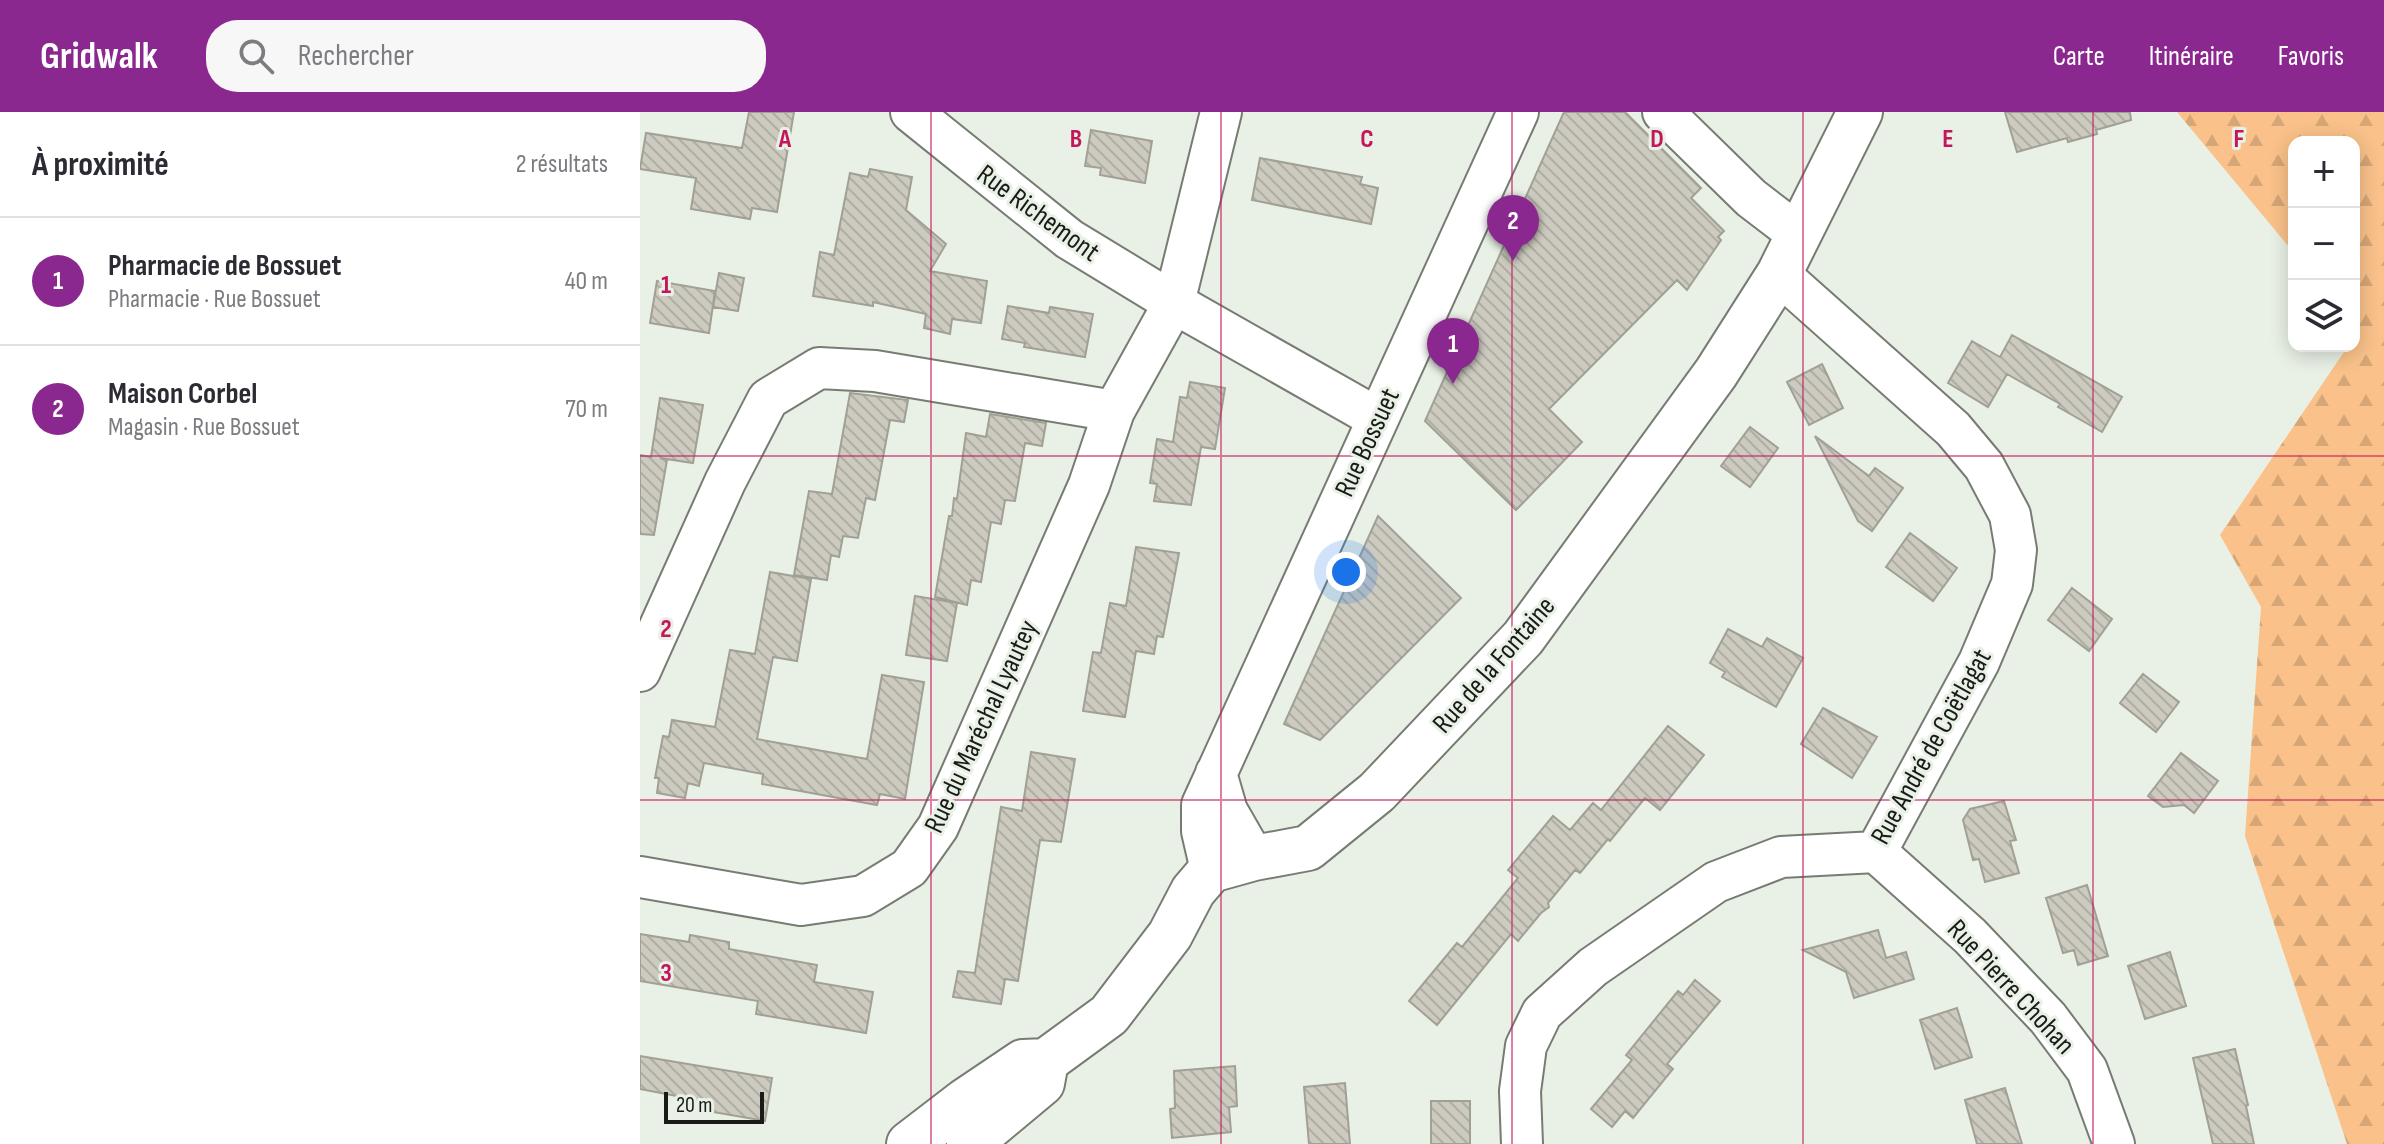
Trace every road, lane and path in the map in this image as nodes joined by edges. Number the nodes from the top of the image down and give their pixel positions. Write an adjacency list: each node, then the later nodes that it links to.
1 (911, 112): 8 (street, Rue Richemont)
2 (1221, 112): 8 (street)
3 (1518, 112): 10 (street, Rue Bossuet)
4 (1663, 112): 6 (street)
5 (1860, 112): 6 (main road, Rue de la Fontaine)
6 (1798, 234): 7 (main road, Rue de la Fontaine)
7 (1779, 274): 13 (street, Rue André de Coëtlagat); 14 (main road, Rue de la Fontaine)
8 (1174, 303): 9 (street, Rue du Maréchal Lyautey); 10 (street, Rue Richemont)
9 (1114, 411): 11 (street); 16 (street, Rue du Maréchal Lyautey)
10 (1377, 418): 12 (street, Rue Bossuet)
11 (640, 671)
12 (1216, 773): 14 (street); 15 (street, Rue Bossuet)
13 (1876, 852): 19 (street, Rue André de Coëtlagat); 20 (street, Rue Pierre Chohan)
14 (1254, 858): 15 (main road, Rue de la Fontaine)
15 (1211, 870): 17 (main road)
16 (640, 877)
17 (982, 1129): 18 (main road)
18 (909, 1144)
19 (1522, 1144)
20 (2114, 1144)

